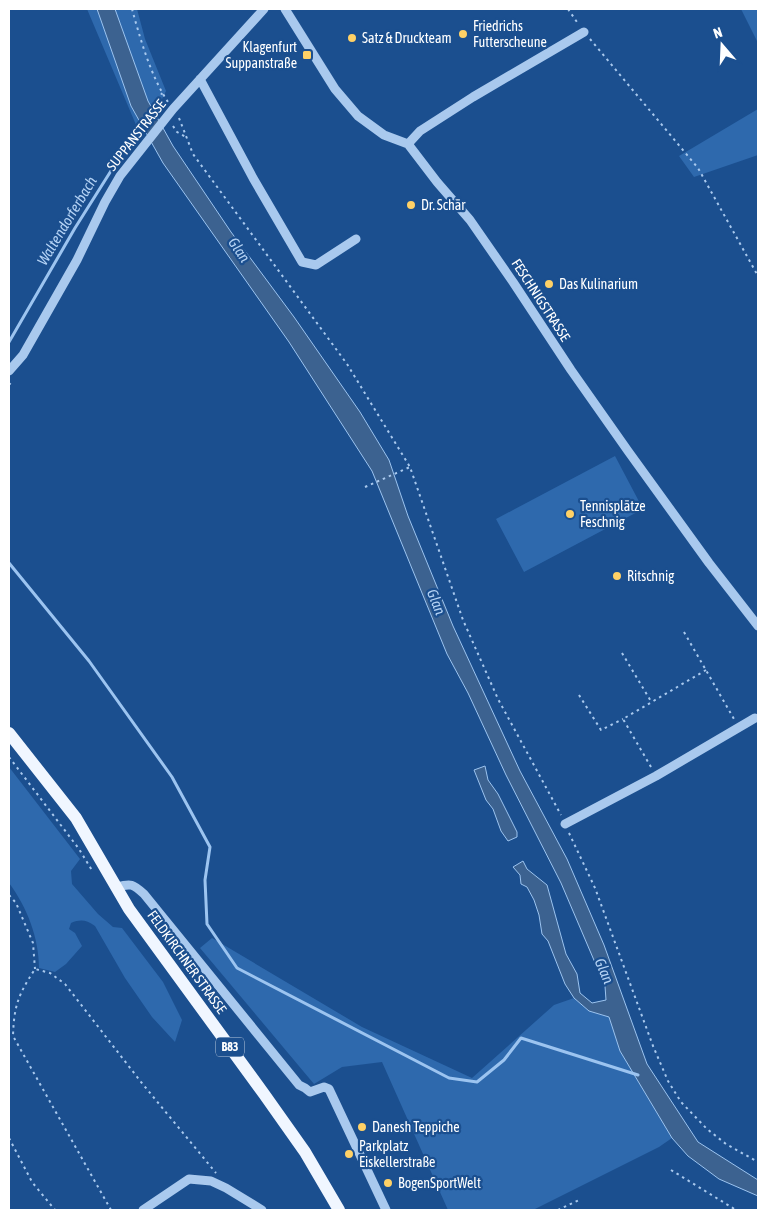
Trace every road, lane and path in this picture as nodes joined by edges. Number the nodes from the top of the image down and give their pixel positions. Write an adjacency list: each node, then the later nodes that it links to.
1 (132, 9): 7 (path)
2 (264, 9): 6 (street, SUPPANSTRASSE)
3 (285, 9): 11 (street)
4 (568, 9): 5 (path)
5 (584, 32): 11 (street); 13 (path)
6 (200, 79): 8 (street, SUPPANSTRASSE); 12 (street)
7 (161, 107)
8 (176, 113): 10 (path); 14 (street, SUPPANSTRASSE)
9 (178, 132): 10 (path)
10 (186, 137): 15 (path)
11 (408, 144): 17 (street, FESCHNIGSTRASSE)
12 (356, 239)
13 (758, 276)
14 (9, 371)
15 (410, 467): 16 (path); 28 (path)
16 (365, 487)
17 (758, 626)
18 (684, 632): 20 (path)
19 (622, 653): 22 (path)
20 (706, 670): 22 (path); 25 (path)
21 (579, 695): 24 (path)
22 (652, 703): 24 (path)
23 (755, 718): 25 (street)
24 (623, 719): 27 (path)
25 (739, 728): 27 (street)
26 (9, 733): 29 (main road, FELDKIRCHNER STRASSE / B83)
27 (656, 776): 28 (street)
28 (565, 824): 35 (path)
29 (117, 887): 43 (main road, FELDKIRCHNER STRASSE / B83); 44 (street)
30 (9, 895): 31 (path)
31 (35, 969): 33 (path); 37 (path)
32 (9, 1036): 33 (path)
33 (13, 1036): 40 (path)
34 (9, 1138): 39 (path)
35 (758, 1162)
36 (671, 1170): 46 (path)
37 (226, 1188): 41 (street); 42 (street)
38 (579, 1200): 45 (path)
39 (54, 1210)
40 (111, 1210)
41 (143, 1210)
42 (262, 1210)
43 (340, 1210)
44 (386, 1210)
45 (558, 1210)
46 (736, 1210)

